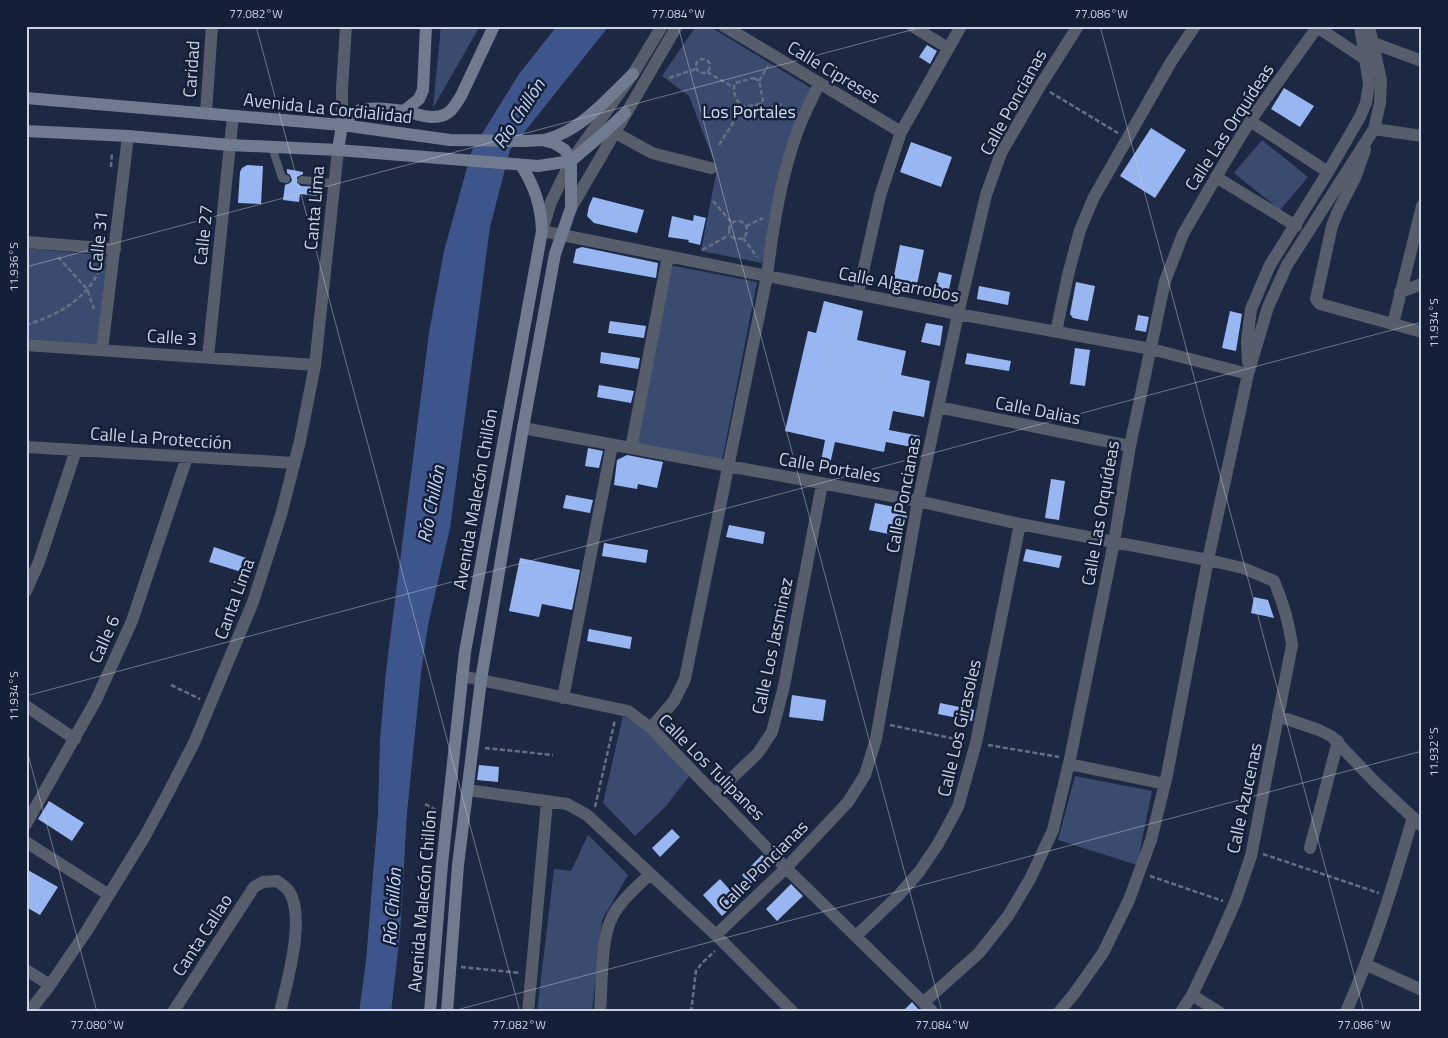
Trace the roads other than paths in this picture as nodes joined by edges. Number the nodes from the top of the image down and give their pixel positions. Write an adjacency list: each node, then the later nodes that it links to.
1 (212, 26): 23 (street, Caridad)
2 (346, 26): 27 (street)
3 (426, 26): 22 (main road)
4 (494, 26): 22 (main road)
5 (662, 26): 19 (street, Avenida Malecón Chillón)
6 (677, 26): 24 (street, Avenida Malecón Chillón)
7 (724, 26): 20 (street, Calle Cipreses)
8 (912, 26): 16 (street)
9 (961, 26): 16 (street)
10 (1078, 26): 58 (street, Calle Poncianas)
11 (1195, 26): 60 (street)
12 (1360, 26): 17 (street)
13 (1369, 26): 15 (street)
14 (1315, 28): 17 (street); 26 (street, Calle Las Orquídeas)
15 (1374, 43): 18 (street); 29 (street)
16 (948, 48): 31 (street)
17 (1365, 59): 41 (street)
18 (1422, 61)
19 (633, 74): 34 (main road, Avenida La Cordialidad); 38 (street, Avenida Malecón Chillón)
20 (819, 84): 31 (street, Calle Cipreses); 54 (street)
21 (26, 98): 23 (main road, Avenida La Cordialidad)
22 (404, 111): 27 (main road)
23 (206, 113): 25 (main road, Avenida La Cordialidad)
24 (625, 113): 30 (street, Avenida Malecón Chillón); 38 (main road)
25 (233, 116): 27 (main road, Avenida La Cordialidad); 35 (street, Calle 27)
26 (1250, 121): 41 (street); 42 (street, Calle Las Orquídeas)
27 (342, 125): 34 (main road, Avenida La Cordialidad); 37 (main road)
28 (26, 130): 32 (main road)
29 (1373, 130): 33 (street); 59 (street); 67 (street)
30 (614, 132): 40 (street); 47 (street, Avenida Malecón Chillón)
31 (901, 132): 57 (street)
32 (128, 136): 35 (main road); 52 (street, Calle 31)
33 (1422, 136)
34 (542, 140): 38 (main road)
35 (230, 144): 36 (main road); 65 (street, Calle 27)
36 (272, 147): 37 (main road); 43 (lane)
37 (338, 150): 39 (main road); 45 (street, Canta Lima)
38 (571, 161): 39 (main road); 47 (main road); 49 (street, Avenida Malecón Chillón)
39 (522, 165): 49 (main road)
40 (711, 168)
41 (1328, 172): 48 (street)
42 (1216, 177): 48 (street); 63 (street, Calle Las Orquídeas)
43 (286, 179)
44 (302, 180): 45 (lane)
45 (333, 183): 66 (street, Canta Lima)
46 (1422, 206): 56 (street)
47 (571, 208): 50 (main road, Avenida Malecón Chillón)
48 (1296, 226): 67 (street)
49 (542, 231): 50 (street, Calle Algarrobos); 86 (main road, Avenida Malecón Chillón)
50 (561, 235): 53 (street, Calle Algarrobos); 69 (main road, Avenida Malecón Chillón)
51 (26, 242): 52 (street)
52 (115, 249): 64 (street, Calle 31)
53 (668, 256): 54 (street, Calle Algarrobos); 73 (street)
54 (766, 276): 57 (street, Calle Algarrobos); 77 (street)
55 (1422, 284): 56 (street)
56 (1400, 292): 59 (street)
57 (858, 294): 58 (street, Calle Algarrobos)
58 (958, 314): 60 (street, Calle Algarrobos); 68 (street, Calle Poncianas)
59 (1393, 324): 61 (street)
60 (1056, 332): 63 (street, Calle Algarrobos)
61 (1422, 332)
62 (26, 345): 64 (street, Calle 3)
63 (1150, 349): 67 (street, Calle Algarrobos); 71 (street, Calle Las Orquídeas)
64 (102, 350): 65 (street, Calle 3)
65 (208, 357): 66 (street, Calle 3)
66 (315, 366): 76 (street, Canta Lima)
67 (1248, 374): 82 (street)
68 (938, 407): 71 (street, Calle Dalias); 79 (street, Calle Poncianas)
69 (524, 428): 70 (street, Calle Portales); 87 (main road, Avenida Malecón Chillón)
70 (612, 445): 73 (street, Calle Portales); 88 (street)
71 (1130, 446): 81 (street, Calle Las Orquídeas)
72 (26, 447): 74 (street, Calle La Protección)
73 (631, 448): 77 (street, Calle Portales)
74 (76, 450): 75 (street, Calle La Protección); 83 (street)
75 (187, 457): 76 (street, Calle La Protección); 92 (street, Calle 6)
76 (294, 463): 105 (street, Canta Lima)
77 (728, 467): 78 (street, Calle Portales); 91 (street)
78 (822, 484): 79 (street, Calle Portales); 97 (street, Calle Los Jasminez)
79 (918, 501): 80 (street, Calle Portales); 103 (street, Calle Poncianas)
80 (1020, 524): 81 (street, Calle Portales); 106 (street, Calle Los Girasoles)
81 (1114, 542): 82 (street, Calle Portales); 94 (street, Calle Las Orquídeas)
82 (1208, 560): 84 (street, Calle Portales); 95 (street)
83 (30, 575): 85 (street)
84 (1274, 581): 90 (street, Calle Azucenas)
85 (26, 591)
86 (462, 676): 87 (street, Calle Los Tulipanes); 117 (main road, Avenida Malecón Chillón)
87 (481, 680): 88 (street, Calle Los Tulipanes); 96 (main road, Avenida Malecón Chillón)
88 (563, 698): 91 (street, Calle Los Tulipanes)
89 (26, 706): 92 (street)
90 (1278, 716): 93 (street); 112 (street, Calle Azucenas)
91 (651, 728): 97 (street, Calle Los Tulipanes)
92 (75, 739): 100 (street, Calle 6)
93 (1338, 741): 99 (street); 102 (street)
94 (1069, 761): 95 (street); 113 (street, Calle Las Orquídeas)
95 (1165, 784): 123 (street)
96 (468, 790): 98 (street); 118 (main road, Avenida Malecón Chillón)
97 (715, 794): 103 (street, Calle Los Tulipanes)
98 (547, 802): 104 (street); 119 (street)
99 (1418, 821): 108 (street)
100 (26, 824)
101 (26, 842): 105 (street)
102 (1310, 848)
103 (786, 868): 106 (street, Calle Los Tulipanes); 107 (street, Calle Poncianas)
104 (650, 874): 107 (street); 120 (street)
105 (108, 895): 110 (street, Canta Lima)
106 (856, 936): 113 (street, Calle Los Tulipanes)
107 (720, 939): 121 (street)
108 (1367, 965): 111 (street); 126 (street)
109 (26, 970): 110 (street)
110 (50, 985): 114 (street, Canta Lima)
111 (1422, 990)
112 (1192, 995): 124 (street, Calle Azucenas); 125 (street)
113 (924, 1002): 122 (street, Calle Los Tulipanes)
114 (29, 1012)
115 (173, 1012): 116 (street, Canta Callao)
116 (280, 1012)
117 (430, 1012)
118 (447, 1012)
119 (528, 1012)
120 (600, 1012)
121 (793, 1012)
122 (933, 1012)
123 (1059, 1012)
124 (1181, 1012)
125 (1219, 1012)
126 (1346, 1012)

